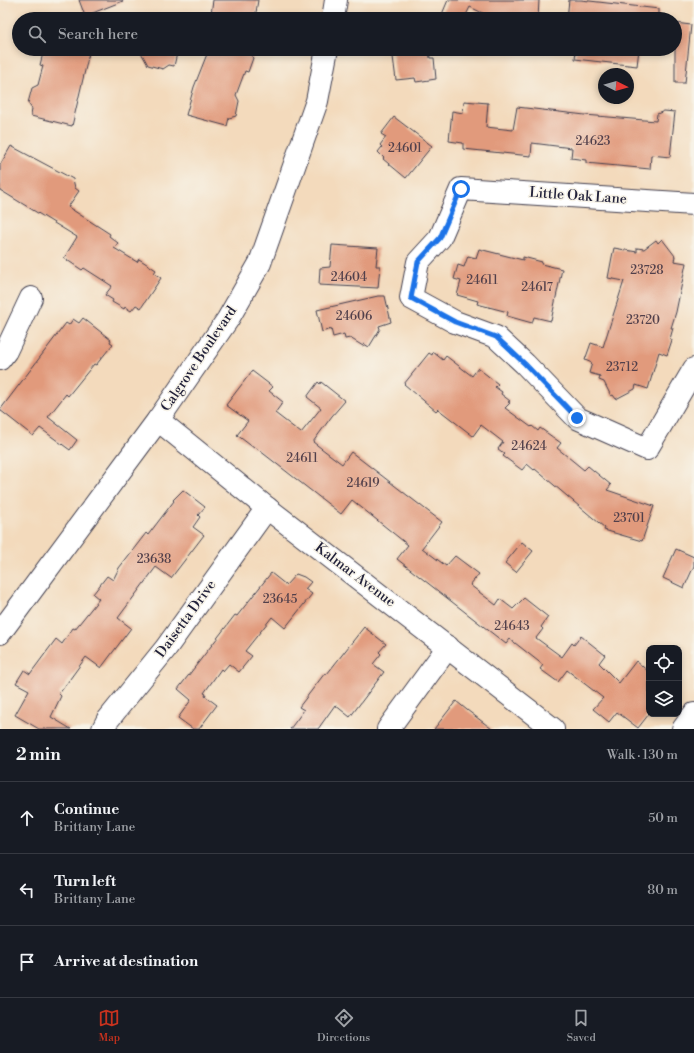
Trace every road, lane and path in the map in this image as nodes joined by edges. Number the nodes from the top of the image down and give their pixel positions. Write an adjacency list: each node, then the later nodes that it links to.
1 (336, 0): 2 (street)
2 (334, 12)
3 (326, 56): 8 (street, Calgrove Boulevard)
4 (694, 204): 7 (street, Little Oak Lane)
5 (31, 298): 6 (street)
6 (0, 359)
7 (694, 369)
8 (158, 420): 9 (street, Kalmar Avenue); 10 (street, Calgrove Boulevard)
9 (267, 508): 11 (street, Kalmar Avenue); 13 (street, Daisetta Drive)
10 (0, 633)
11 (448, 647): 14 (street); 15 (street, Kalmar Avenue)
12 (694, 714): 16 (street)
13 (103, 729)
14 (388, 729)
15 (553, 729)
16 (683, 729)

